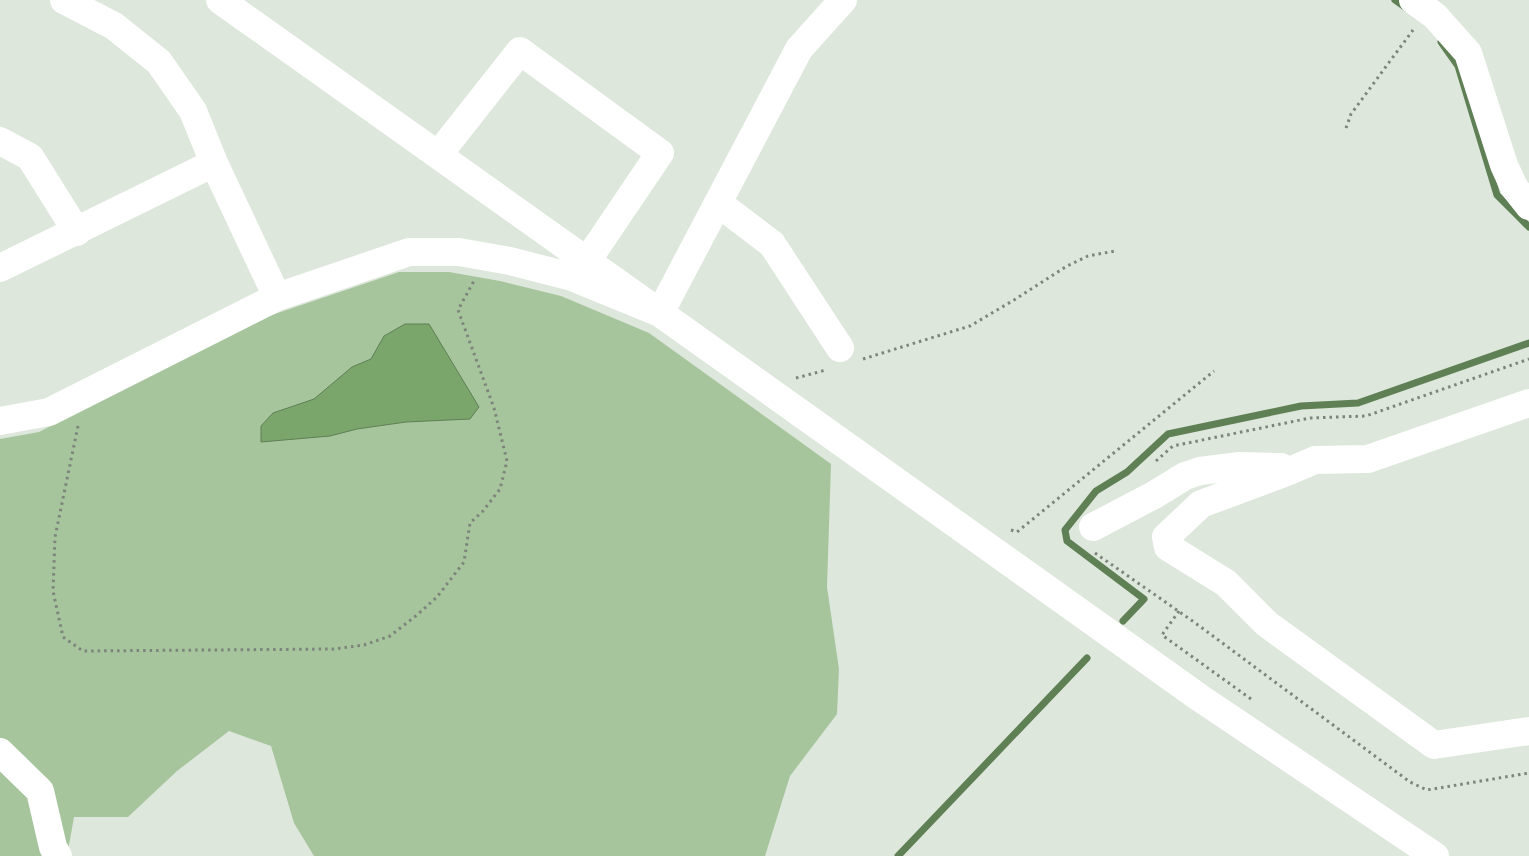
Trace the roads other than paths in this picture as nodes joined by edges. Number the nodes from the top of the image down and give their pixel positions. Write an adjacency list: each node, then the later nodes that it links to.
1 (64, 0): 7 (street)
2 (220, 0): 6 (street)
3 (844, 0): 8 (street)
4 (1420, 4): 9 (street)
5 (0, 141): 10 (street)
6 (438, 155): 11 (street); 11 (street)
7 (214, 162): 10 (street); 13 (street)
8 (718, 203): 14 (street); 15 (street)
9 (1529, 206)
10 (77, 232): 12 (street)
11 (587, 261): 14 (street)
12 (0, 268)
13 (277, 297): 14 (street); 17 (street)
14 (660, 313): 23 (street)
15 (845, 358)
16 (1529, 403): 18 (street)
17 (0, 421)
18 (1287, 472): 19 (street); 20 (street)
19 (1093, 527)
20 (1529, 731)
21 (0, 752): 22 (street)
22 (58, 856)
23 (1435, 856)

